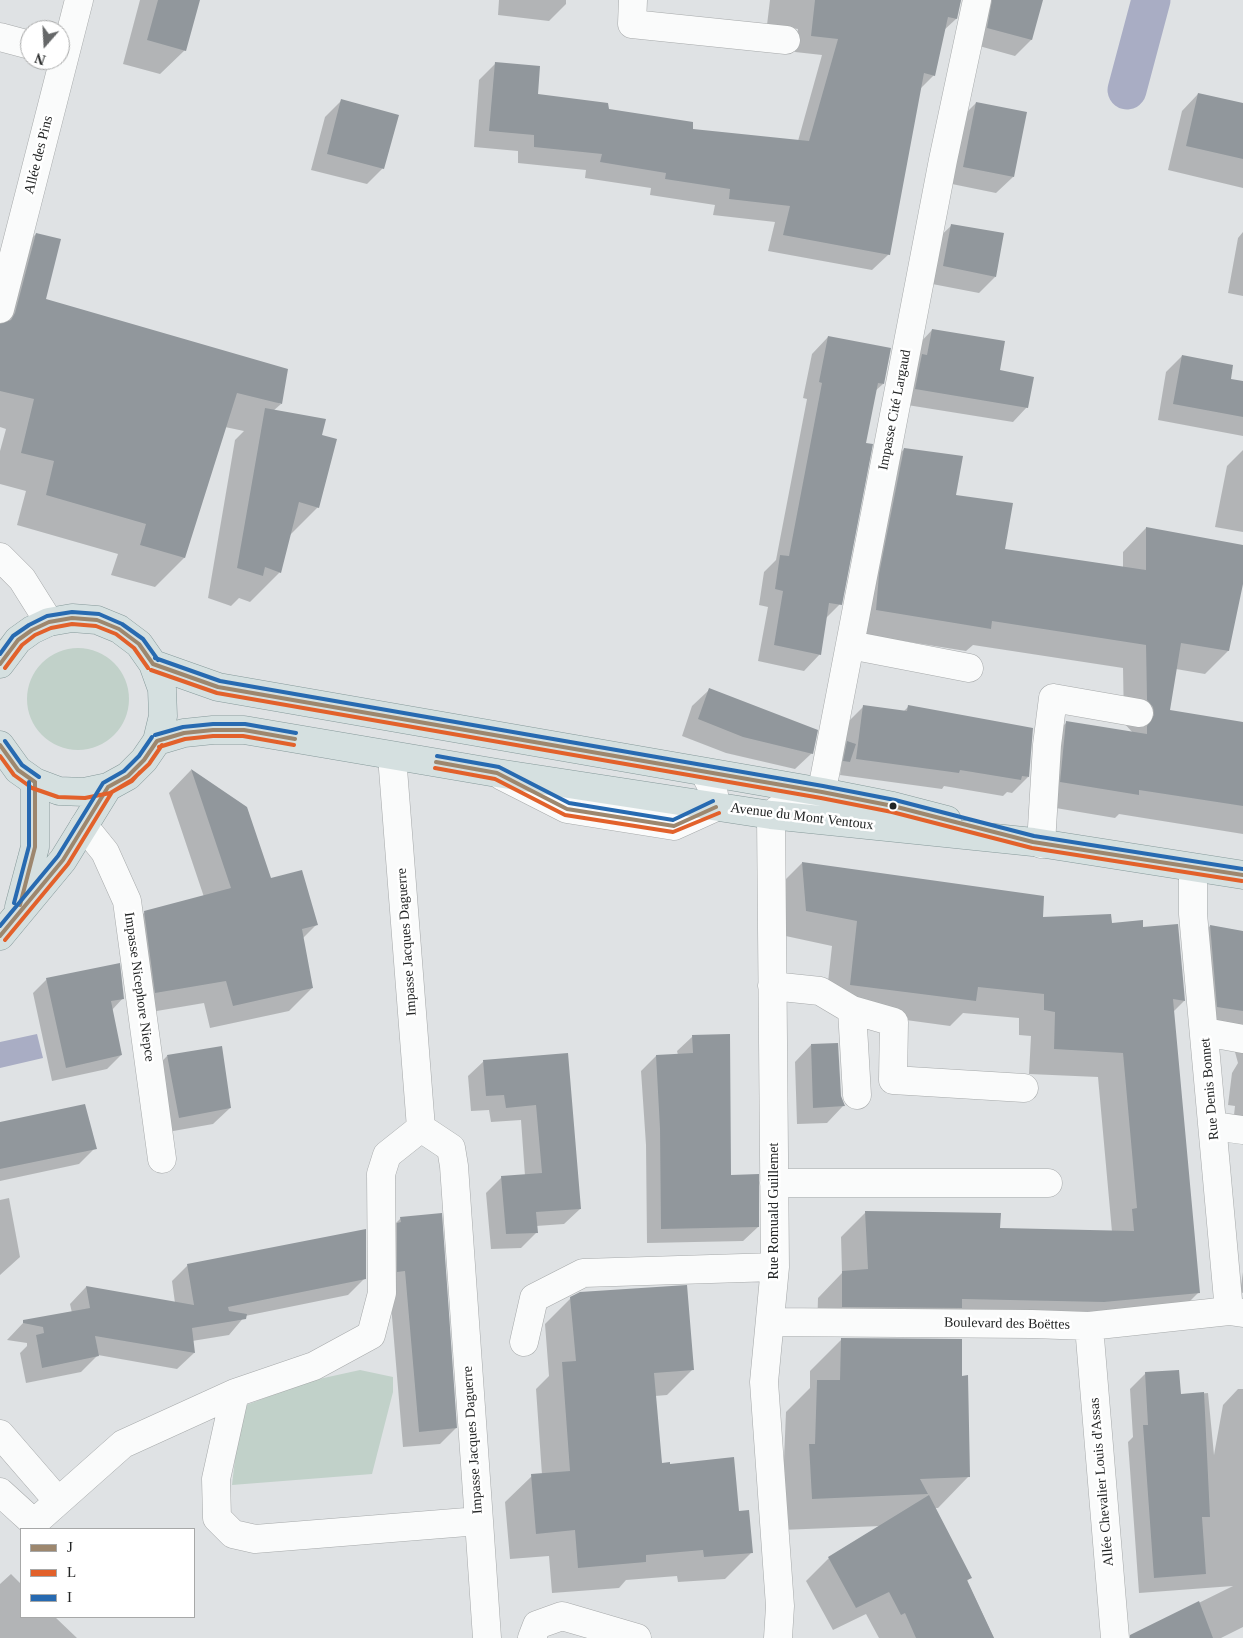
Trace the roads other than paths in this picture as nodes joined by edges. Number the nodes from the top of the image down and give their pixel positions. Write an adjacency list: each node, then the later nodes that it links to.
1 (79, 0): 4 (street, Allée des Pins)
2 (633, 0): 6 (street)
3 (977, 0): 13 (street, Impasse Cité Largaud)
4 (70, 29)
5 (0, 36): 7 (street)
6 (786, 40)
7 (20, 42)
8 (58, 70): 9 (street, Allée des Pins)
9 (0, 310)
10 (0, 556): 11 (street)
11 (49, 622): 12 (main road); 15 (main road)
12 (9, 642): 14 (main road)
13 (850, 645): 16 (street); 24 (street, Impasse Cité Largaud)
14 (0, 664)
15 (153, 664): 18 (main road); 21 (main road, Avenue du Mont Ventoux)
16 (969, 668)
17 (1139, 713): 28 (street)
18 (157, 741): 20 (main road, Avenue du Mont Ventoux); 23 (main road)
19 (0, 745): 22 (main road)
20 (392, 756): 25 (main road, Avenue du Mont Ventoux); 40 (street, Impasse Jacques Daguerre)
21 (704, 772): 24 (main road, Avenue du Mont Ventoux); 25 (street)
22 (36, 782): 23 (main road); 31 (main road)
23 (108, 786): 27 (main road)
24 (819, 806): 26 (main road, Avenue du Mont Ventoux); 28 (main road, Avenue du Mont Ventoux); 28 (main road, Avenue du Mont Ventoux)
25 (716, 807): 26 (main road, Avenue du Mont Ventoux)
26 (771, 815): 33 (street, Rue Romuald Guillemet)
27 (84, 826): 31 (main road); 42 (street, Impasse Nicephore Niepce)
28 (1037, 843): 29 (main road, Avenue du Mont Ventoux)
29 (1193, 868): 30 (main road, Avenue du Mont Ventoux); 35 (street, Rue Denis Bonnet)
30 (1243, 876)
31 (17, 915): 32 (main road)
32 (0, 936)
33 (772, 986): 34 (street); 43 (street, Rue Romuald Guillemet)
34 (852, 1010): 37 (street); 38 (street)
35 (1205, 1032): 36 (street); 39 (street, Rue Denis Bonnet)
36 (1243, 1039)
37 (1024, 1088)
38 (856, 1096)
39 (1213, 1126): 41 (street); 46 (street, Rue Denis Bonnet)
40 (422, 1128): 50 (street); 54 (street, Impasse Jacques Daguerre)
41 (1243, 1130)
42 (162, 1159)
43 (774, 1183): 44 (street); 45 (street, Rue Romuald Guillemet)
44 (1048, 1183)
45 (775, 1267): 47 (street, Rue Romuald Guillemet); 49 (street)
46 (1236, 1312): 48 (street, Boulevard des Boëttes)
47 (770, 1322): 48 (street, Boulevard des Boëttes); 58 (street, Rue Romuald Guillemet)
48 (1089, 1326): 59 (street, Allée Chevalier Louis d'Assas)
49 (524, 1342)
50 (235, 1393): 53 (street); 54 (street, Impasse Jacques Daguerre)
51 (0, 1434): 53 (street)
52 (0, 1492): 53 (street)
53 (58, 1501)
54 (479, 1521): 55 (street)
55 (487, 1638)
56 (532, 1638): 57 (street)
57 (637, 1638)
58 (778, 1638)
59 (1115, 1638)

